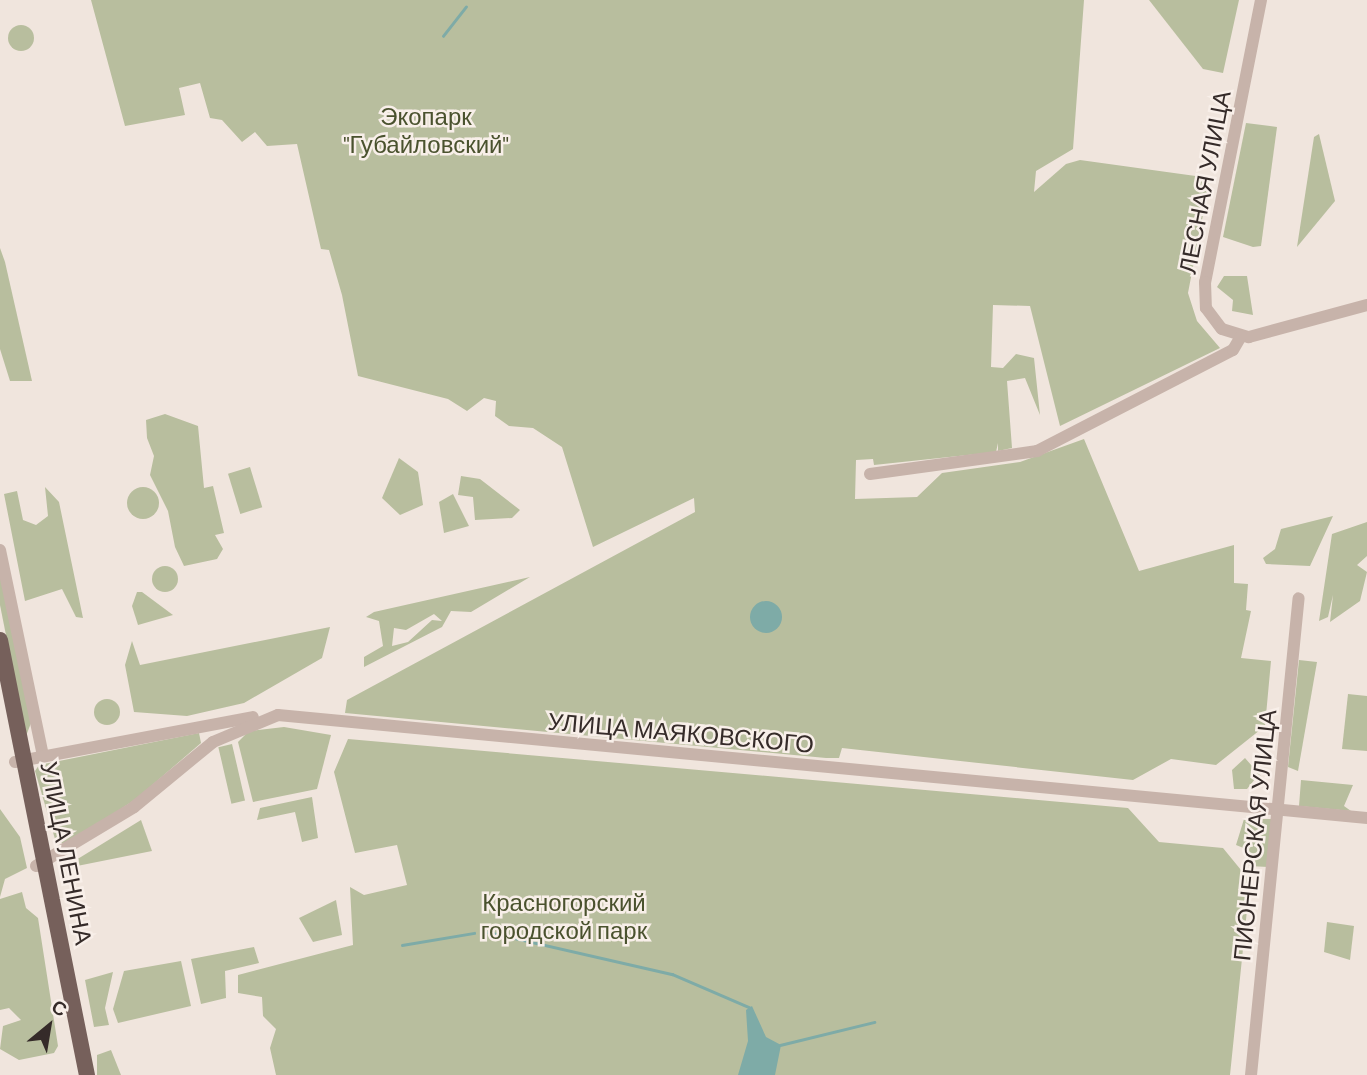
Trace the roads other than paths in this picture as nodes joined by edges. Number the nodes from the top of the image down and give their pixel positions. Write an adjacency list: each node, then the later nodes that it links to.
1 (1261, 0): 3 (street, ЛЕСНАЯ УЛИЦА)
2 (1367, 305): 3 (street)
3 (1241, 336): 4 (street)
4 (870, 474)
5 (0, 550): 12 (street)
6 (1299, 598): 14 (street, ПИОНЕРСКАЯ УЛИЦА)
7 (0, 640): 13 (main road, УЛИЦА ЛЕНИНА)
8 (0, 691): 13 (main road, УЛИЦА ЛЕНИНА)
9 (278, 715): 10 (street); 11 (street, УЛИЦА МАЯКОВСКОГО); 14 (street, УЛИЦА МАЯКОВСКОГО)
10 (197, 726): 11 (street); 12 (street)
11 (205, 747): 16 (street, УЛИЦА МАЯКОВСКОГО)
12 (43, 756): 13 (street)
13 (20, 761): 16 (main road, УЛИЦА ЛЕНИНА)
14 (1279, 810): 15 (street, УЛИЦА МАЯКОВСКОГО); 19 (street, ПИОНЕРСКАЯ УЛИЦА)
15 (1367, 818)
16 (41, 865): 17 (main road, УЛИЦА ЛЕНИНА); 18 (main road, УЛИЦА ЛЕНИНА)
17 (76, 1075)
18 (88, 1075)
19 (1251, 1075)

